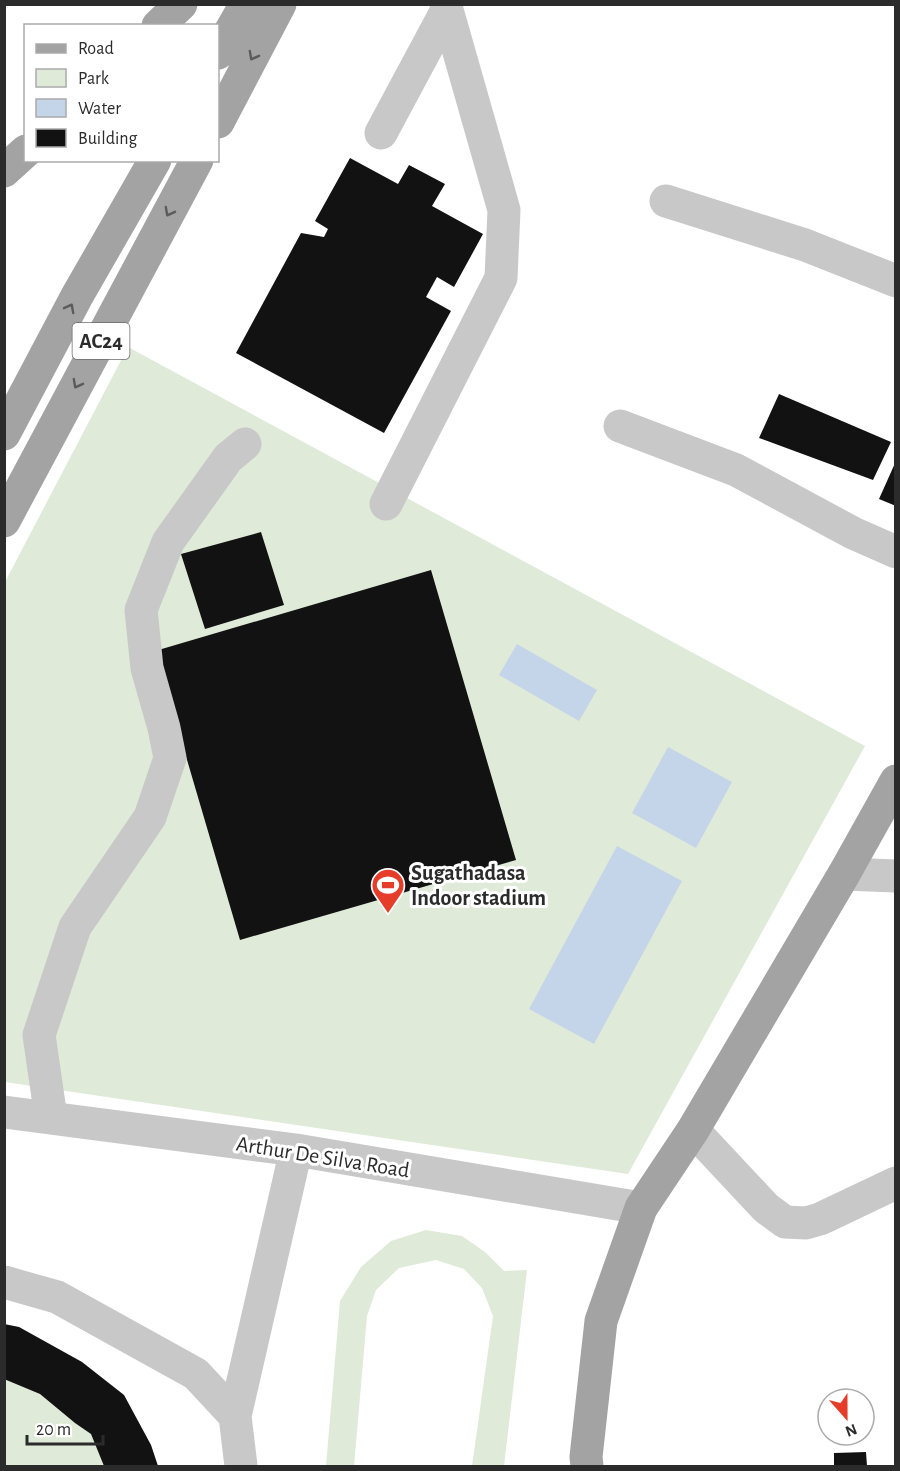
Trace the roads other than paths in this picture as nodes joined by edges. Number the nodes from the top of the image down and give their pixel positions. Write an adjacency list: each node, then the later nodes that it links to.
1 (181, 4): 5 (main road)
2 (246, 4): 6 (main road)
3 (280, 4): 7 (main road, one-way to 7)
4 (447, 7): 8 (street); 18 (street)
5 (160, 24)
6 (219, 51)
7 (219, 120)
8 (381, 132)
9 (24, 154): 12 (main road)
10 (154, 162): 16 (main road, AC24, one-way to 10)
11 (196, 162): 19 (main road, AC24, one-way to 19)
12 (4, 171)
13 (666, 201): 14 (street)
14 (896, 281)
15 (620, 426): 20 (street)
16 (4, 434)
17 (244, 444): 25 (street)
18 (386, 504)
19 (4, 520)
20 (896, 552)
21 (896, 781): 22 (main road)
22 (844, 874): 23 (street); 26 (main road)
23 (896, 876)
24 (4, 1112): 25 (street, Arthur De Silva Road)
25 (51, 1118): 27 (street, Arthur De Silva Road)
26 (693, 1130): 28 (street); 29 (main road)
27 (296, 1150): 29 (street, Arthur De Silva Road); 31 (street)
28 (896, 1183)
29 (641, 1208): 33 (main road)
30 (4, 1282): 31 (street)
31 (235, 1416): 32 (street)
32 (241, 1467)
33 (587, 1467)

